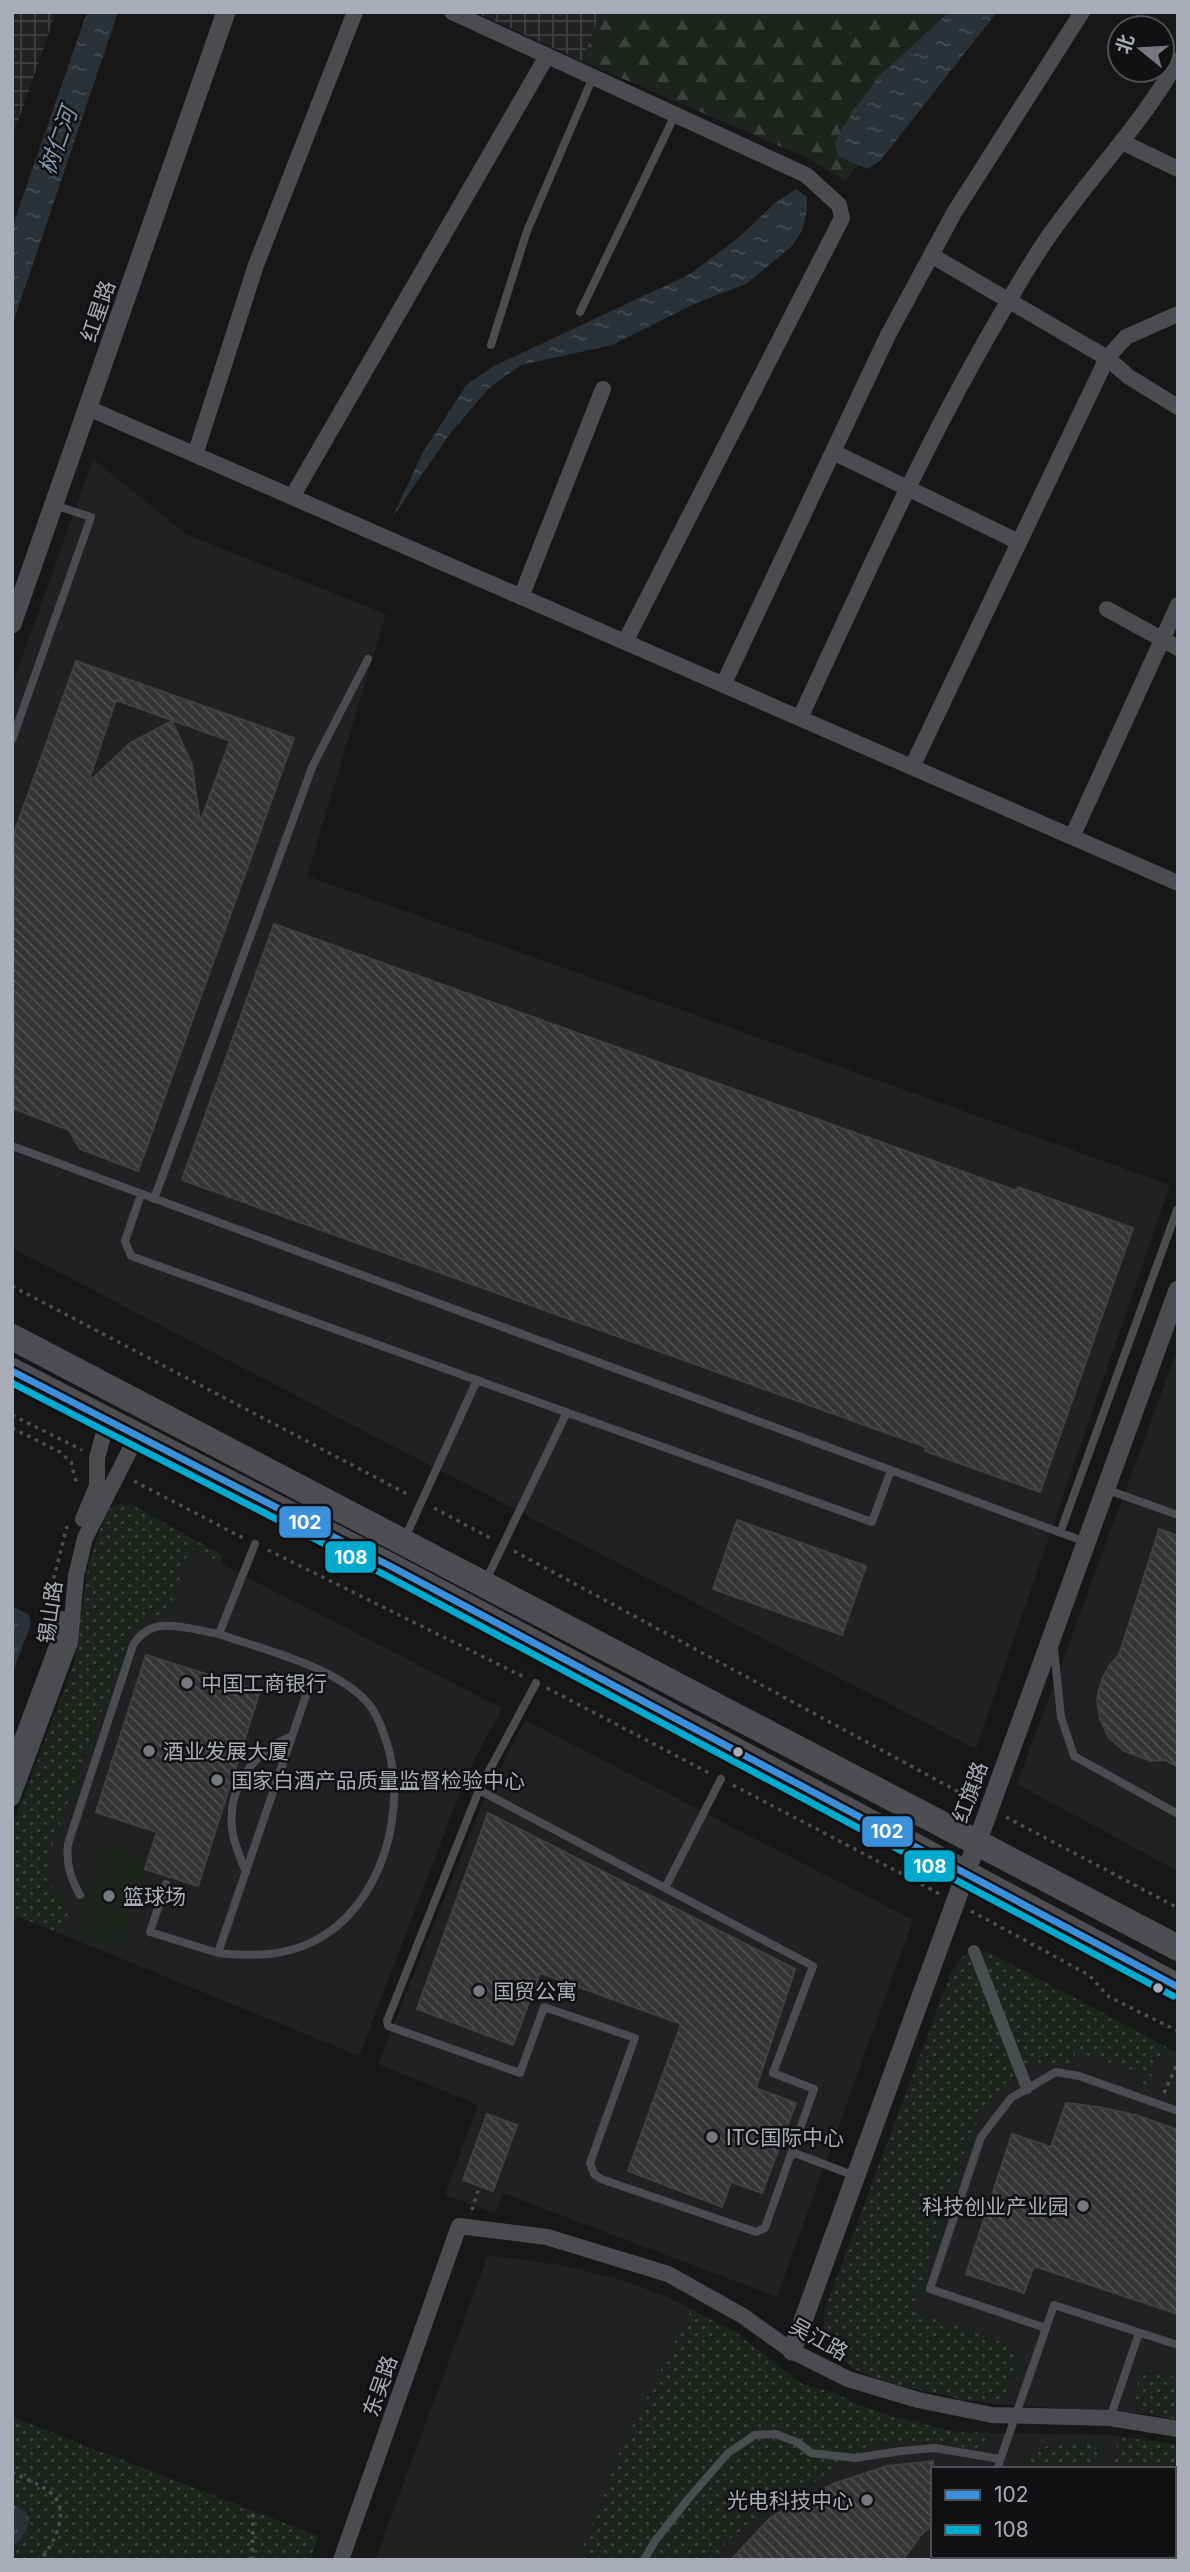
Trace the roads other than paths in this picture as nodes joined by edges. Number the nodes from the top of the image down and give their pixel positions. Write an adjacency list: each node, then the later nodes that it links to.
1 (226, 12): 19 (street, 红星路)
2 (355, 12): 21 (street)
3 (452, 12): 5 (street)
4 (1082, 12): 11 (street)
5 (547, 56): 7 (street); 23 (street)
6 (1178, 61): 9 (street)
7 (593, 77): 8 (street); 15 (lane)
8 (675, 115): 13 (lane); 31 (street)
9 (1122, 142): 10 (street); 12 (street)
10 (1178, 169)
11 (931, 255): 12 (street); 20 (street)
12 (1008, 301): 16 (street); 22 (street)
13 (580, 312)
14 (1178, 314): 16 (street)
15 (491, 345)
16 (1107, 358): 18 (street); 25 (street)
17 (603, 388): 26 (street)
18 (1178, 407)
19 (88, 408): 21 (street); 24 (street, 红星路)
20 (833, 452): 22 (street); 34 (street)
21 (195, 455): 23 (street)
22 (906, 489): 25 (street); 35 (street)
23 (292, 497): 26 (street)
24 (54, 505): 29 (street, 红星路); 36 (lane)
25 (1019, 542): 37 (street)
26 (521, 597): 31 (street)
27 (1178, 605): 30 (street)
28 (1107, 609): 30 (street)
29 (12, 624)
30 (1162, 640): 32 (street); 38 (street)
31 (625, 642): 34 (street)
32 (1178, 648)
33 (368, 659): 42 (lane)
34 (723, 685): 35 (street)
35 (800, 718): 37 (street)
36 (12, 740)
37 (912, 767): 38 (street)
38 (1072, 837): 39 (street)
39 (1178, 883)
40 (12, 1146): 41 (lane)
41 (141, 1194): 42 (lane); 47 (lane)
42 (154, 1199): 51 (lane)
43 (1177, 1210): 54 (lane)
44 (1178, 1290): 52 (street, 红旗路)
45 (12, 1337): 57 (highway)
46 (12, 1371): 49 (highway)
47 (477, 1380): 48 (lane); 57 (lane)
48 (566, 1412): 51 (lane); 58 (lane)
49 (107, 1421): 50 (highway); 64 (street, 锡山路)
50 (137, 1436): 57 (highway); 67 (street, 锡山路)
51 (891, 1470): 54 (lane)
52 (1105, 1489): 53 (lane); 55 (street, 红旗路)
53 (1178, 1515)
54 (1060, 1533): 55 (lane)
55 (1086, 1542): 59 (street, 红旗路)
56 (255, 1544): 60 (lane)
57 (398, 1554): 58 (highway); 71 (highway)
58 (484, 1583): 69 (highway)
59 (1052, 1633): 68 (lane); 69 (street, 红旗路)
60 (219, 1634): 61 (lane); 74 (lane)
61 (315, 1669): 63 (lane); 77 (lane)
62 (536, 1682): 66 (lane)
63 (292, 1736): 70 (lane); 70 (lane)
64 (12, 1766)
65 (720, 1779): 73 (lane)
66 (478, 1790): 73 (lane); 81 (lane)
67 (12, 1798)
68 (1178, 1814)
69 (975, 1843): 71 (street, 红旗路); 75 (highway)
70 (246, 1872): 77 (lane)
71 (964, 1874): 78 (highway); 82 (street, 红旗路)
72 (166, 1884): 77 (lane)
73 (665, 1888): 81 (lane)
74 (79, 1895)
75 (1178, 1948)
76 (974, 1951): 79 (street)
77 (218, 1953)
78 (1178, 1987)
79 (1027, 2088): 80 (lane); 84 (lane)
80 (1178, 2111)
81 (792, 2152): 82 (lane)
82 (855, 2176): 87 (street, 红旗路)
83 (463, 2226): 87 (street, 吴江路); 93 (street, 东吴路)
84 (1046, 2328): 85 (lane); 88 (lane)
85 (1139, 2333): 86 (lane); 89 (lane)
86 (1178, 2345)
87 (792, 2351): 88 (street, 吴江路)
88 (1018, 2415): 89 (street, 吴江路); 91 (lane)
89 (1110, 2418): 90 (street, 吴江路)
90 (1178, 2429)
91 (1000, 2459): 92 (lane); 94 (lane)
92 (998, 2467)
93 (341, 2560)
94 (644, 2560)

